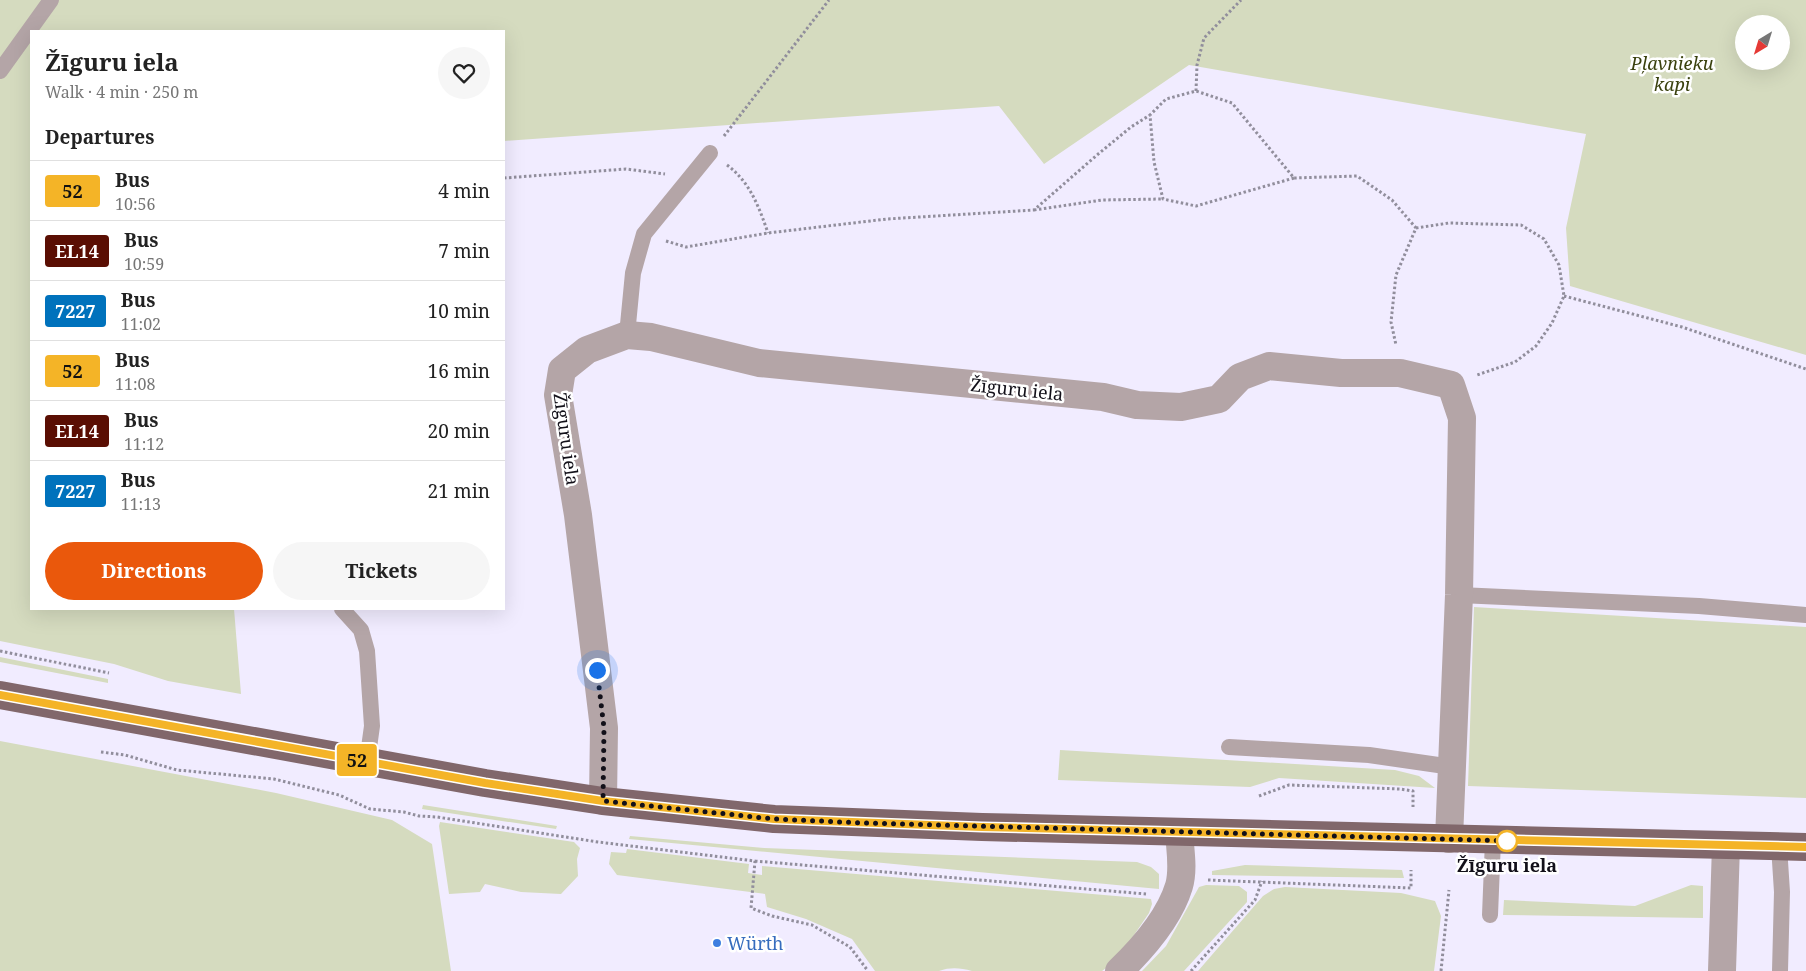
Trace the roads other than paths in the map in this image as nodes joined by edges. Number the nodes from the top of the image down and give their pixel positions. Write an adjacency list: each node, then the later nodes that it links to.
1 (51, 0): 2 (lane)
2 (0, 71)
3 (710, 153): 4 (lane)
4 (627, 335): 5 (street, Žīguru iela); 12 (street, Žīguru iela)
5 (1460, 595): 7 (lane); 11 (street)
6 (343, 610): 10 (lane)
7 (1806, 615)
8 (0, 695): 10 (main road)
9 (1229, 747): 11 (lane)
10 (367, 762): 12 (main road)
11 (1452, 767): 14 (street)
12 (603, 801): 13 (main road)
13 (1179, 832): 14 (main road); 20 (street)
14 (1449, 839): 15 (main road)
15 (1493, 840): 16 (main road); 19 (lane)
16 (1726, 845): 17 (main road); 21 (street)
17 (1779, 846): 18 (main road); 22 (lane)
18 (1806, 847)
19 (1490, 915)
20 (1120, 971)
21 (1722, 971)
22 (1780, 971)

